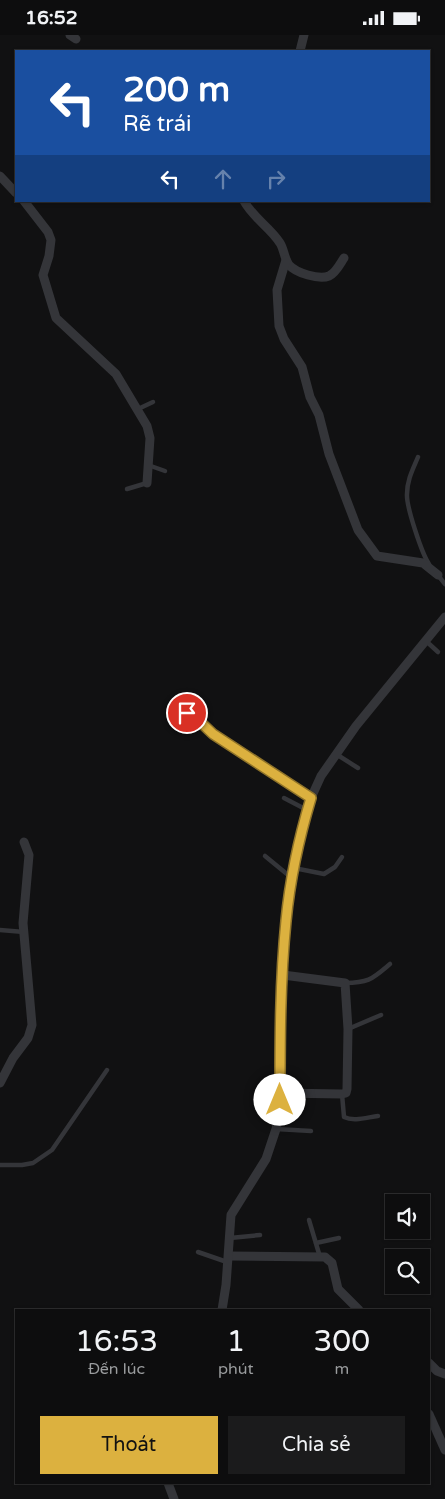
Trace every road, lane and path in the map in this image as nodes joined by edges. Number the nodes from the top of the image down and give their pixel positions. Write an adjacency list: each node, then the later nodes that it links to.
1 (304, 35): 2 (street)
2 (300, 50)
3 (0, 176): 4 (street)
4 (15, 192)
5 (25, 202): 10 (street)
6 (245, 202): 8 (street)
7 (344, 258): 8 (street)
8 (286, 260): 16 (street)
9 (153, 402): 10 (lane)
10 (138, 409): 12 (street)
11 (418, 457): 16 (lane)
12 (148, 465): 13 (lane); 14 (street)
13 (165, 471)
14 (147, 483): 15 (lane)
15 (127, 489)
16 (438, 575): 17 (lane)
17 (445, 584)
18 (444, 623): 19 (street)
19 (426, 641): 20 (lane); 22 (street)
20 (438, 652)
21 (177, 725): 25 (street)
22 (336, 754): 23 (lane); 25 (street)
23 (358, 768)
24 (284, 798): 26 (lane)
25 (311, 798): 26 (street)
26 (308, 810): 30 (street)
27 (24, 842): 33 (street)
28 (265, 856): 31 (lane)
29 (342, 857): 30 (lane)
30 (294, 868): 31 (street)
31 (292, 879): 35 (street)
32 (0, 930): 33 (lane)
33 (24, 932): 40 (street)
34 (390, 963): 36 (lane)
35 (283, 975): 36 (street); 42 (street)
36 (345, 983): 38 (street)
37 (381, 1015): 38 (lane)
38 (348, 1029): 41 (street)
39 (107, 1070): 47 (lane)
40 (0, 1083)
41 (342, 1094): 42 (street); 44 (lane)
42 (280, 1096): 43 (lane); 45 (street)
43 (260, 1097)
44 (378, 1116)
45 (276, 1129): 46 (lane); 50 (street)
46 (311, 1131)
47 (0, 1165)
48 (309, 1219): 52 (lane)
49 (260, 1235): 50 (lane)
50 (230, 1238): 55 (street)
51 (339, 1238): 52 (lane)
52 (316, 1243): 54 (lane)
53 (198, 1252): 55 (lane)
54 (320, 1257): 55 (street); 57 (street)
55 (228, 1259): 56 (street)
56 (222, 1309)
57 (359, 1309)
58 (430, 1364): 59 (street)
59 (445, 1374)
60 (430, 1417): 61 (street)
61 (445, 1450)
62 (168, 1484): 63 (street)
63 (174, 1499)

